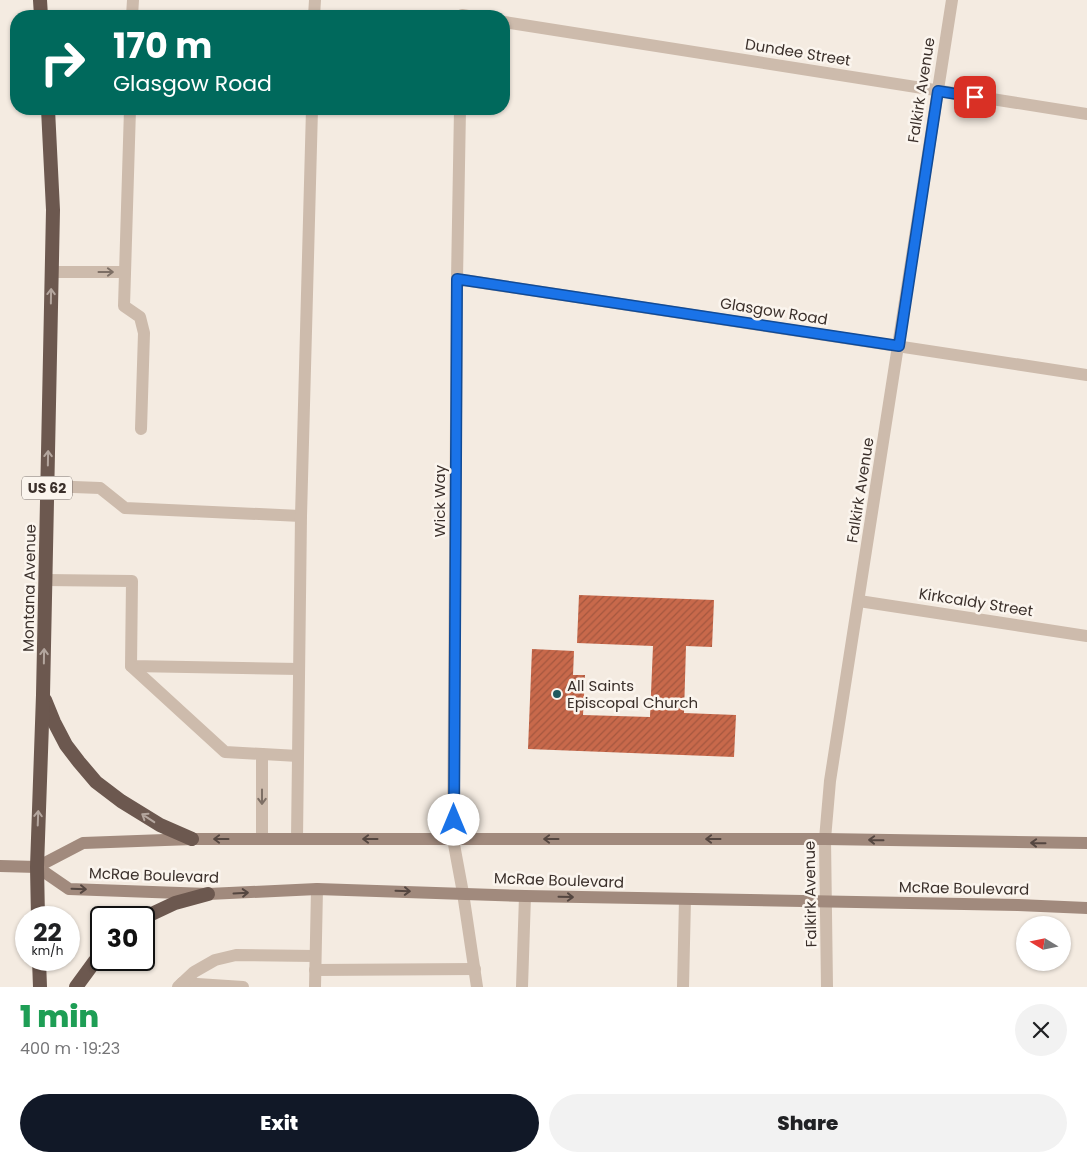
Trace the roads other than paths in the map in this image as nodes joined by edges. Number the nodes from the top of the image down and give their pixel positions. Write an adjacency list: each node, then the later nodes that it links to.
1 (952, 0): 3 (street, Falkirk Avenue)
2 (510, 23): 3 (street, Dundee Street)
3 (938, 91): 4 (street, Dundee Street); 12 (street, Falkirk Avenue)
4 (1087, 114)
5 (48, 115): 9 (highway, Montana Avenue / US 62)
6 (130, 115): 10 (street)
7 (312, 115): 16 (street)
8 (460, 115): 11 (street, Wick Way)
9 (51, 272): 10 (street, one-way to 10); 15 (highway, Montana Avenue / US 62, one-way to 9)
10 (125, 272): 14 (street)
11 (457, 279): 12 (street, Glasgow Road); 28 (street, Wick Way)
12 (899, 346): 13 (street, Glasgow Road); 18 (street, Falkirk Avenue)
13 (1087, 375)
14 (141, 429)
15 (47, 486): 16 (street); 17 (highway, Montana Avenue / US 62)
16 (301, 516): 21 (street)
17 (45, 580): 20 (street); 22 (highway, Montana Avenue / US 62, one-way to 17)
18 (859, 600): 19 (street, Kirkcaldy Street); 29 (street, Falkirk Avenue)
19 (1087, 636)
20 (130, 666): 21 (street); 23 (street)
21 (299, 669): 24 (street)
22 (43, 695): 25 (highway, one-way to 22); 32 (highway, Montana Avenue / US 62, one-way to 22)
23 (262, 754): 24 (street); 26 (street, one-way to 26)
24 (298, 756): 27 (street)
25 (192, 839): 26 (main road, McRae Boulevard, one-way to 25); 32 (main road, McRae Boulevard)
26 (262, 839): 27 (main road, McRae Boulevard)
27 (297, 839): 28 (main road, McRae Boulevard, one-way to 27)
28 (454, 839): 29 (main road, McRae Boulevard, one-way to 28); 34 (street, Wick Way)
29 (825, 839): 30 (main road, McRae Boulevard, one-way to 29); 38 (street, Falkirk Avenue)
30 (1087, 843)
31 (0, 866): 32 (main road, McRae Boulevard)
32 (37, 867): 35 (main road, McRae Boulevard, one-way to 35); 39 (highway, Montana Avenue / US 62)
33 (317, 889): 34 (main road, McRae Boulevard, one-way to 34); 35 (main road, McRae Boulevard, one-way to 33); 42 (street)
34 (463, 893): 36 (main road, McRae Boulevard); 44 (street, Wick Way)
35 (208, 894): 41 (highway)
36 (524, 896): 37 (main road, McRae Boulevard, one-way to 37); 53 (street)
37 (685, 899): 38 (main road, McRae Boulevard); 54 (street)
38 (826, 902): 40 (main road, McRae Boulevard); 55 (street, Falkirk Avenue)
39 (38, 906)
40 (1087, 908)
41 (155, 912)
42 (315, 956): 45 (street); 47 (street)
43 (90, 968): 49 (highway)
44 (475, 969): 45 (street); 52 (street, Wick Way)
45 (315, 970): 51 (street)
46 (39, 971): 48 (highway)
47 (180, 985): 50 (street)
48 (40, 987)
49 (76, 987)
50 (243, 987)
51 (315, 987)
52 (477, 987)
53 (522, 987)
54 (683, 987)
55 (827, 987)

